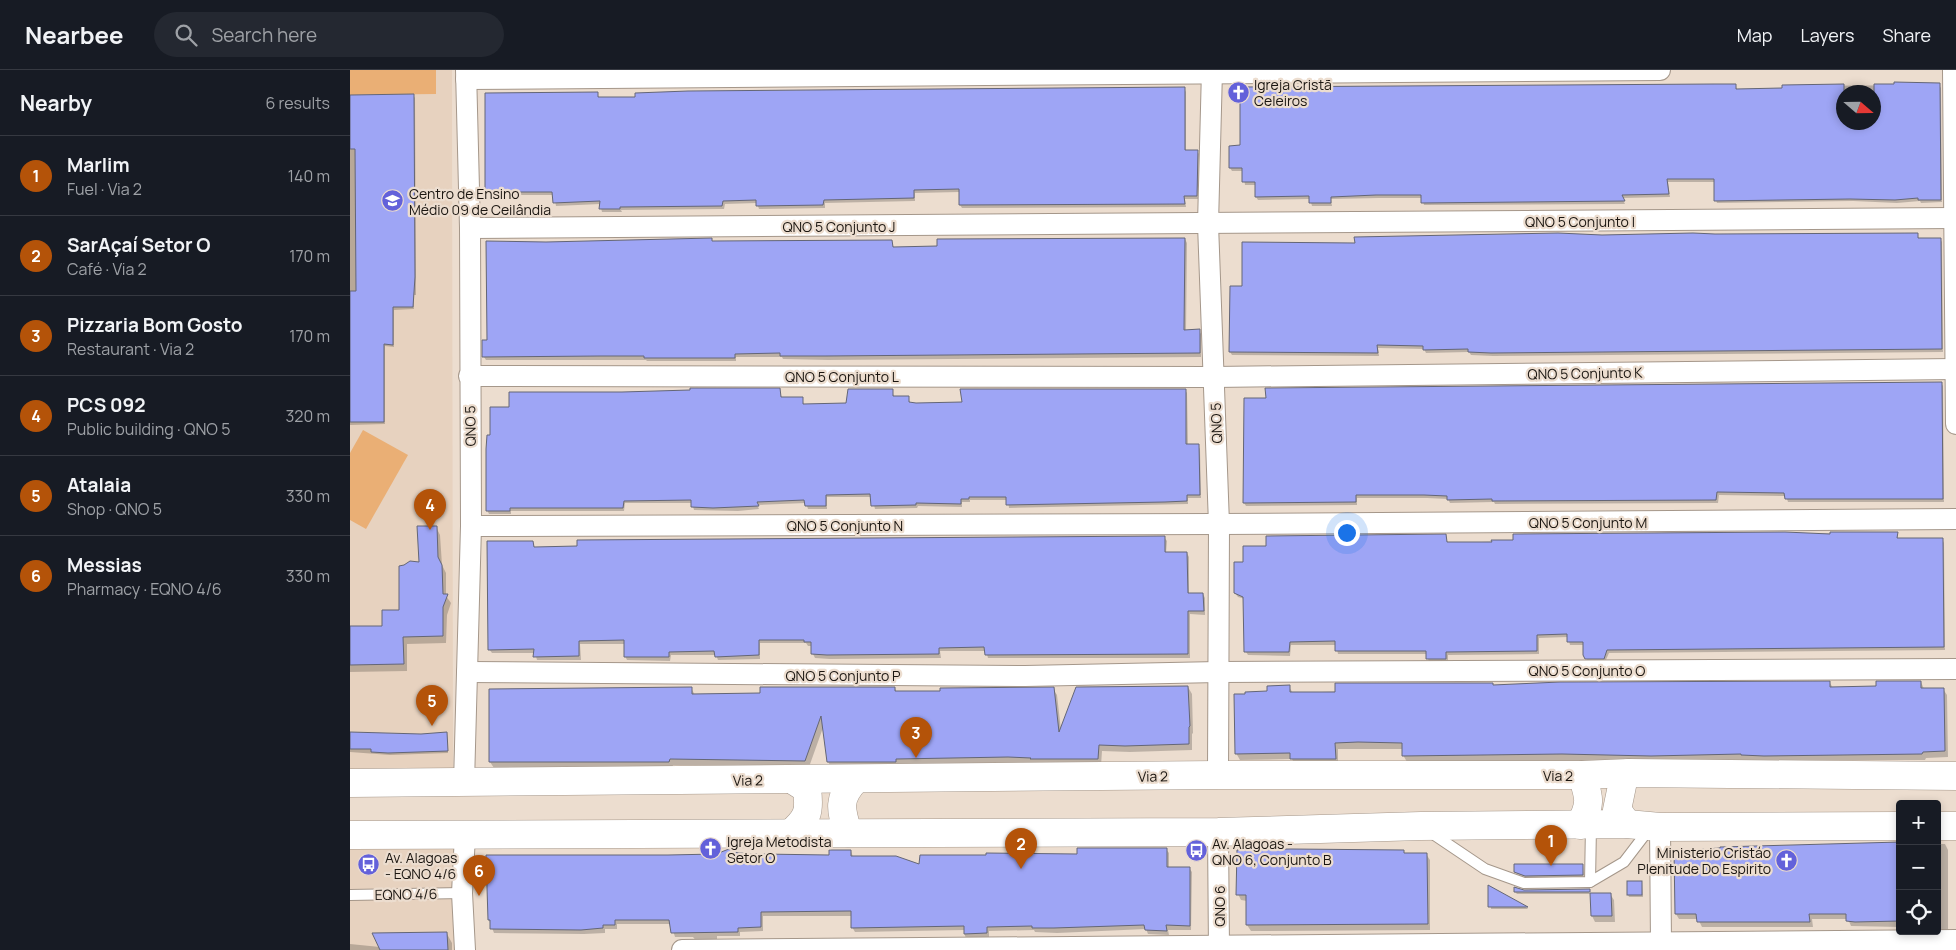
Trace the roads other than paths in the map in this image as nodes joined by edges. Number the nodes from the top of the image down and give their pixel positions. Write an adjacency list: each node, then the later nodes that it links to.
1 (1660, 70): 3 (street)
2 (1953, 70): 5 (street)
3 (1212, 72): 4 (street); 6 (street, QNO 5)
4 (466, 75): 7 (street, QNO 5)
5 (1953, 218): 6 (street, QNO 5 Conjunto I); 8 (street)
6 (1208, 224): 7 (street, QNO 5 Conjunto J); 10 (street, QNO 5)
7 (470, 228): 9 (street, QNO 5)
8 (1955, 369): 10 (street, QNO 5 Conjunto K); 11 (street)
9 (469, 376): 10 (street, QNO 5 Conjunto L); 14 (street, QNO 5)
10 (1214, 377): 13 (street, QNO 5)
11 (1956, 424)
12 (1956, 519): 13 (street, QNO 5 Conjunto M)
13 (1220, 524): 14 (street, QNO 5 Conjunto N); 17 (street, QNO 5)
14 (471, 526): 16 (street, QNO 5)
15 (1956, 668): 17 (street, QNO 5 Conjunto O)
16 (467, 672): 17 (street, QNO 5 Conjunto P); 26 (street, QNO 5)
17 (1218, 672): 20 (street, QNO 5)
18 (1956, 769): 22 (street)
19 (1629, 773): 21 (main road, Via 2); 22 (main road, Via 2); 29 (main road)
20 (1218, 775): 21 (main road, Via 2); 24 (main road, Via 2)
21 (1582, 775): 27 (main road)
22 (1956, 776)
23 (793, 780): 24 (main road, Via 2); 26 (main road, Via 2); 35 (main road)
24 (855, 780): 34 (main road)
25 (350, 783): 26 (main road, Via 2)
26 (464, 783)
27 (1586, 825): 28 (main road); 29 (main road); 38 (lane)
28 (1421, 826): 33 (main road); 38 (lane)
29 (1646, 826): 30 (main road); 38 (lane); 42 (street)
30 (1896, 826)
31 (1941, 826): 32 (main road)
32 (1956, 826)
33 (1218, 832): 34 (main road); 43 (street, QNO 6)
34 (848, 833): 35 (main road)
35 (790, 834): 37 (main road)
36 (350, 835): 37 (main road)
37 (465, 835): 39 (street)
38 (1590, 882)
39 (462, 893): 40 (lane, EQNO 4/6); 44 (street)
40 (350, 895)
41 (1956, 940): 42 (street)
42 (1661, 944): 43 (street)
43 (1219, 948): 45 (street)
44 (466, 950)
45 (682, 950)

